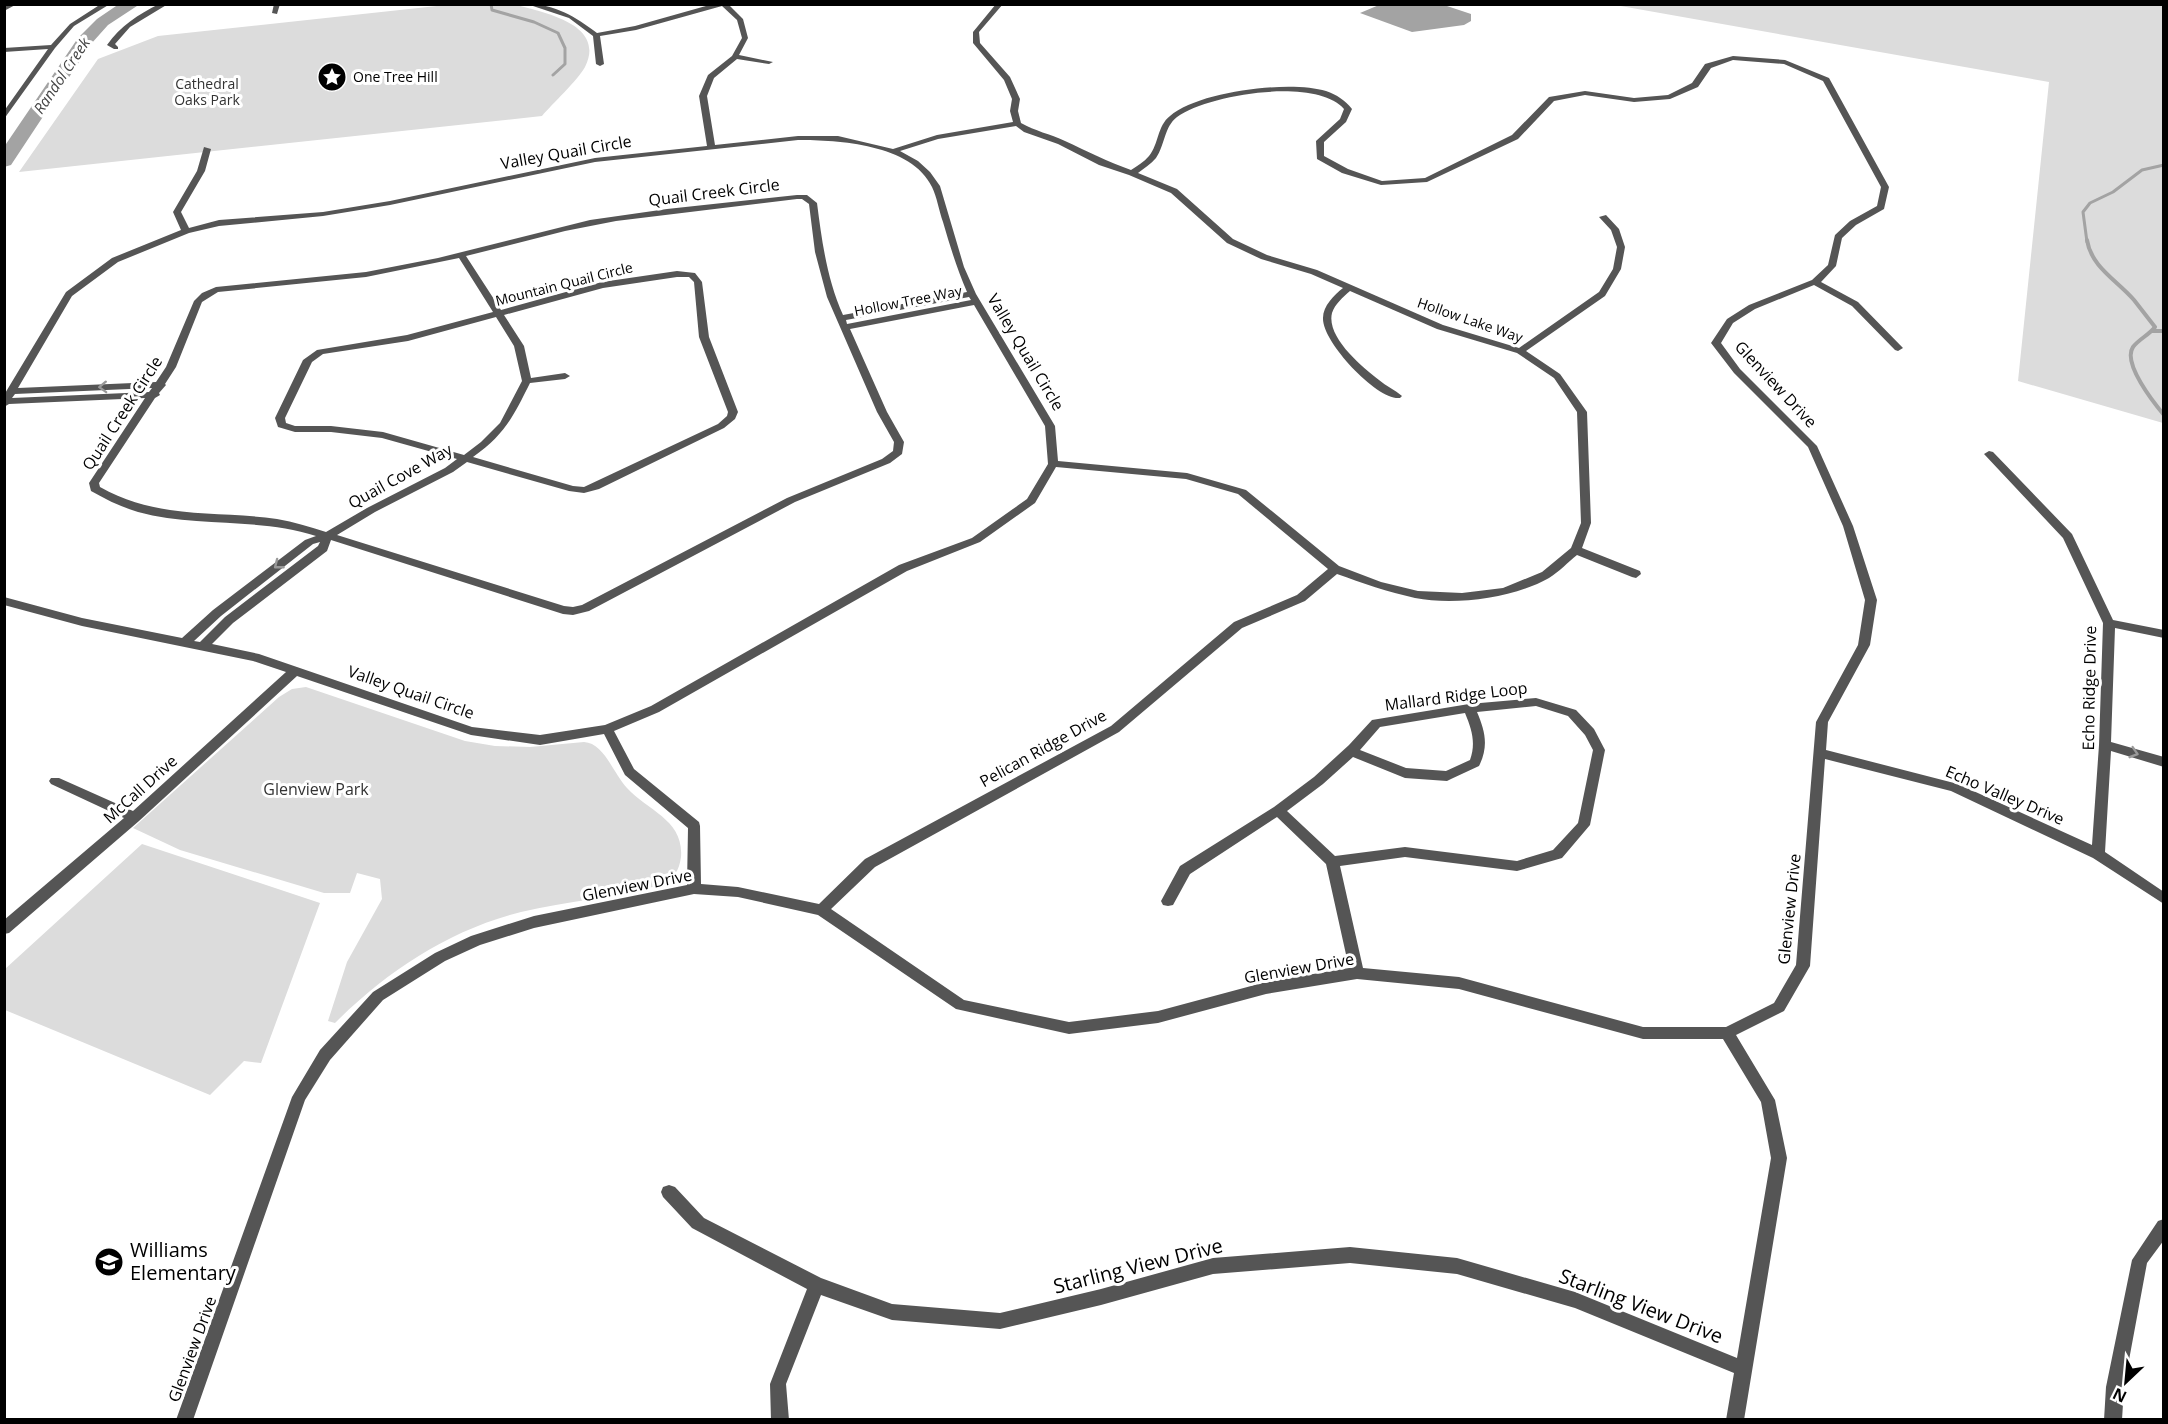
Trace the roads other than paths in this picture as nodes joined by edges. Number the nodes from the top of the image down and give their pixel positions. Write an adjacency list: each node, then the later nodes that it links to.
1 (14, 4): 8 (street)
2 (107, 4): 11 (street)
3 (165, 4): 12 (street)
4 (277, 4): 9 (street)
5 (530, 4): 10 (street)
6 (722, 4): 10 (street); 14 (street)
7 (1000, 4): 20 (street)
8 (4, 9)
9 (275, 13)
10 (596, 35): 16 (street)
11 (53, 47): 13 (street); 17 (street)
12 (116, 48)
13 (4, 50)
14 (735, 57): 15 (street); 21 (street)
15 (769, 62)
16 (600, 64)
17 (16, 100): 18 (street); 19 (street)
18 (4, 101)
19 (4, 117)
20 (1017, 124): 23 (street); 24 (street, Hollow Lake Way)
21 (711, 147): 23 (street, Valley Quail Circle); 26 (street, Valley Quail Circle)
22 (207, 149): 26 (street)
23 (893, 151): 30 (street, Valley Quail Circle)
24 (1132, 173): 28 (street, Glenview Drive); 29 (street, Hollow Lake Way)
25 (1603, 216): 34 (street)
26 (186, 231): 38 (street, Valley Quail Circle)
27 (462, 256): 31 (street); 32 (street, Quail Creek Circle); 37 (street, Quail Creek Circle)
28 (1815, 282): 33 (street); 59 (street, Glenview Drive)
29 (1347, 288): 34 (street, Hollow Lake Way); 40 (street)
30 (975, 298): 32 (street, Hollow Tree Way); 44 (street, Valley Quail Circle)
31 (499, 314): 36 (street); 43 (street, Mountain Quail Circle); 43 (street, Mountain Quail Circle)
32 (842, 322): 45 (street, Quail Creek Circle)
33 (1898, 348)
34 (1520, 351): 46 (street, Hollow Lake Way)
35 (565, 376): 36 (street)
36 (526, 381): 43 (street, Quail Cove Way)
37 (161, 385): 38 (street, one-way to 38); 39 (street, Quail Creek Circle)
38 (13, 391): 41 (street, Valley Quail Circle)
39 (155, 395): 41 (street); 45 (street, Quail Creek Circle)
40 (1397, 396)
41 (6, 402)
42 (1989, 454): 50 (street, Echo Ridge Drive)
43 (467, 457): 45 (street, Quail Cove Way)
44 (1053, 464): 47 (street); 56 (street, Valley Quail Circle)
45 (327, 536): 52 (street, Quail Cove Way, one-way to 52); 53 (street, Quail Cove Way)
46 (1576, 550): 47 (street); 48 (street)
47 (1335, 569): 69 (street, Pelican Ridge Drive)
48 (1636, 574)
49 (4, 601): 52 (street, Valley Quail Circle)
50 (2109, 622): 51 (street); 57 (street, Echo Ridge Drive)
51 (2163, 634)
52 (185, 642): 53 (street, Valley Quail Circle)
53 (203, 646): 54 (street, Valley Quail Circle)
54 (295, 671): 56 (street, Valley Quail Circle); 63 (street, McCall Drive)
55 (1469, 708): 58 (street, Mallard Ridge Loop); 58 (street); 65 (street, Mallard Ridge Loop)
56 (607, 729): 66 (street)
57 (2105, 745): 60 (street, one-way to 60); 64 (street, Echo Ridge Drive)
58 (1353, 752): 62 (street, Mallard Ridge Loop)
59 (1819, 753): 64 (street, Echo Valley Drive); 72 (street, Glenview Drive)
60 (2163, 762)
61 (55, 781): 63 (street)
62 (1278, 810): 65 (street); 68 (street, Mallard Ridge Loop)
63 (134, 817): 70 (street, McCall Drive)
64 (2098, 854): 67 (street, Echo Valley Drive)
65 (1332, 862): 71 (street)
66 (694, 889): 69 (street, Glenview Drive); 77 (street, Glenview Drive)
67 (2163, 899)
68 (1168, 901)
69 (822, 910): 71 (street, Glenview Drive)
70 (4, 929)
71 (1357, 973): 72 (street, Glenview Drive)
72 (1727, 1033): 76 (street)
73 (669, 1192): 75 (street, Starling View Drive)
74 (2163, 1226): 80 (street)
75 (817, 1285): 76 (street, Starling View Drive); 78 (street)
76 (1744, 1369): 79 (street)
77 (184, 1419)
78 (780, 1419)
79 (1736, 1419)
80 (2113, 1419)

